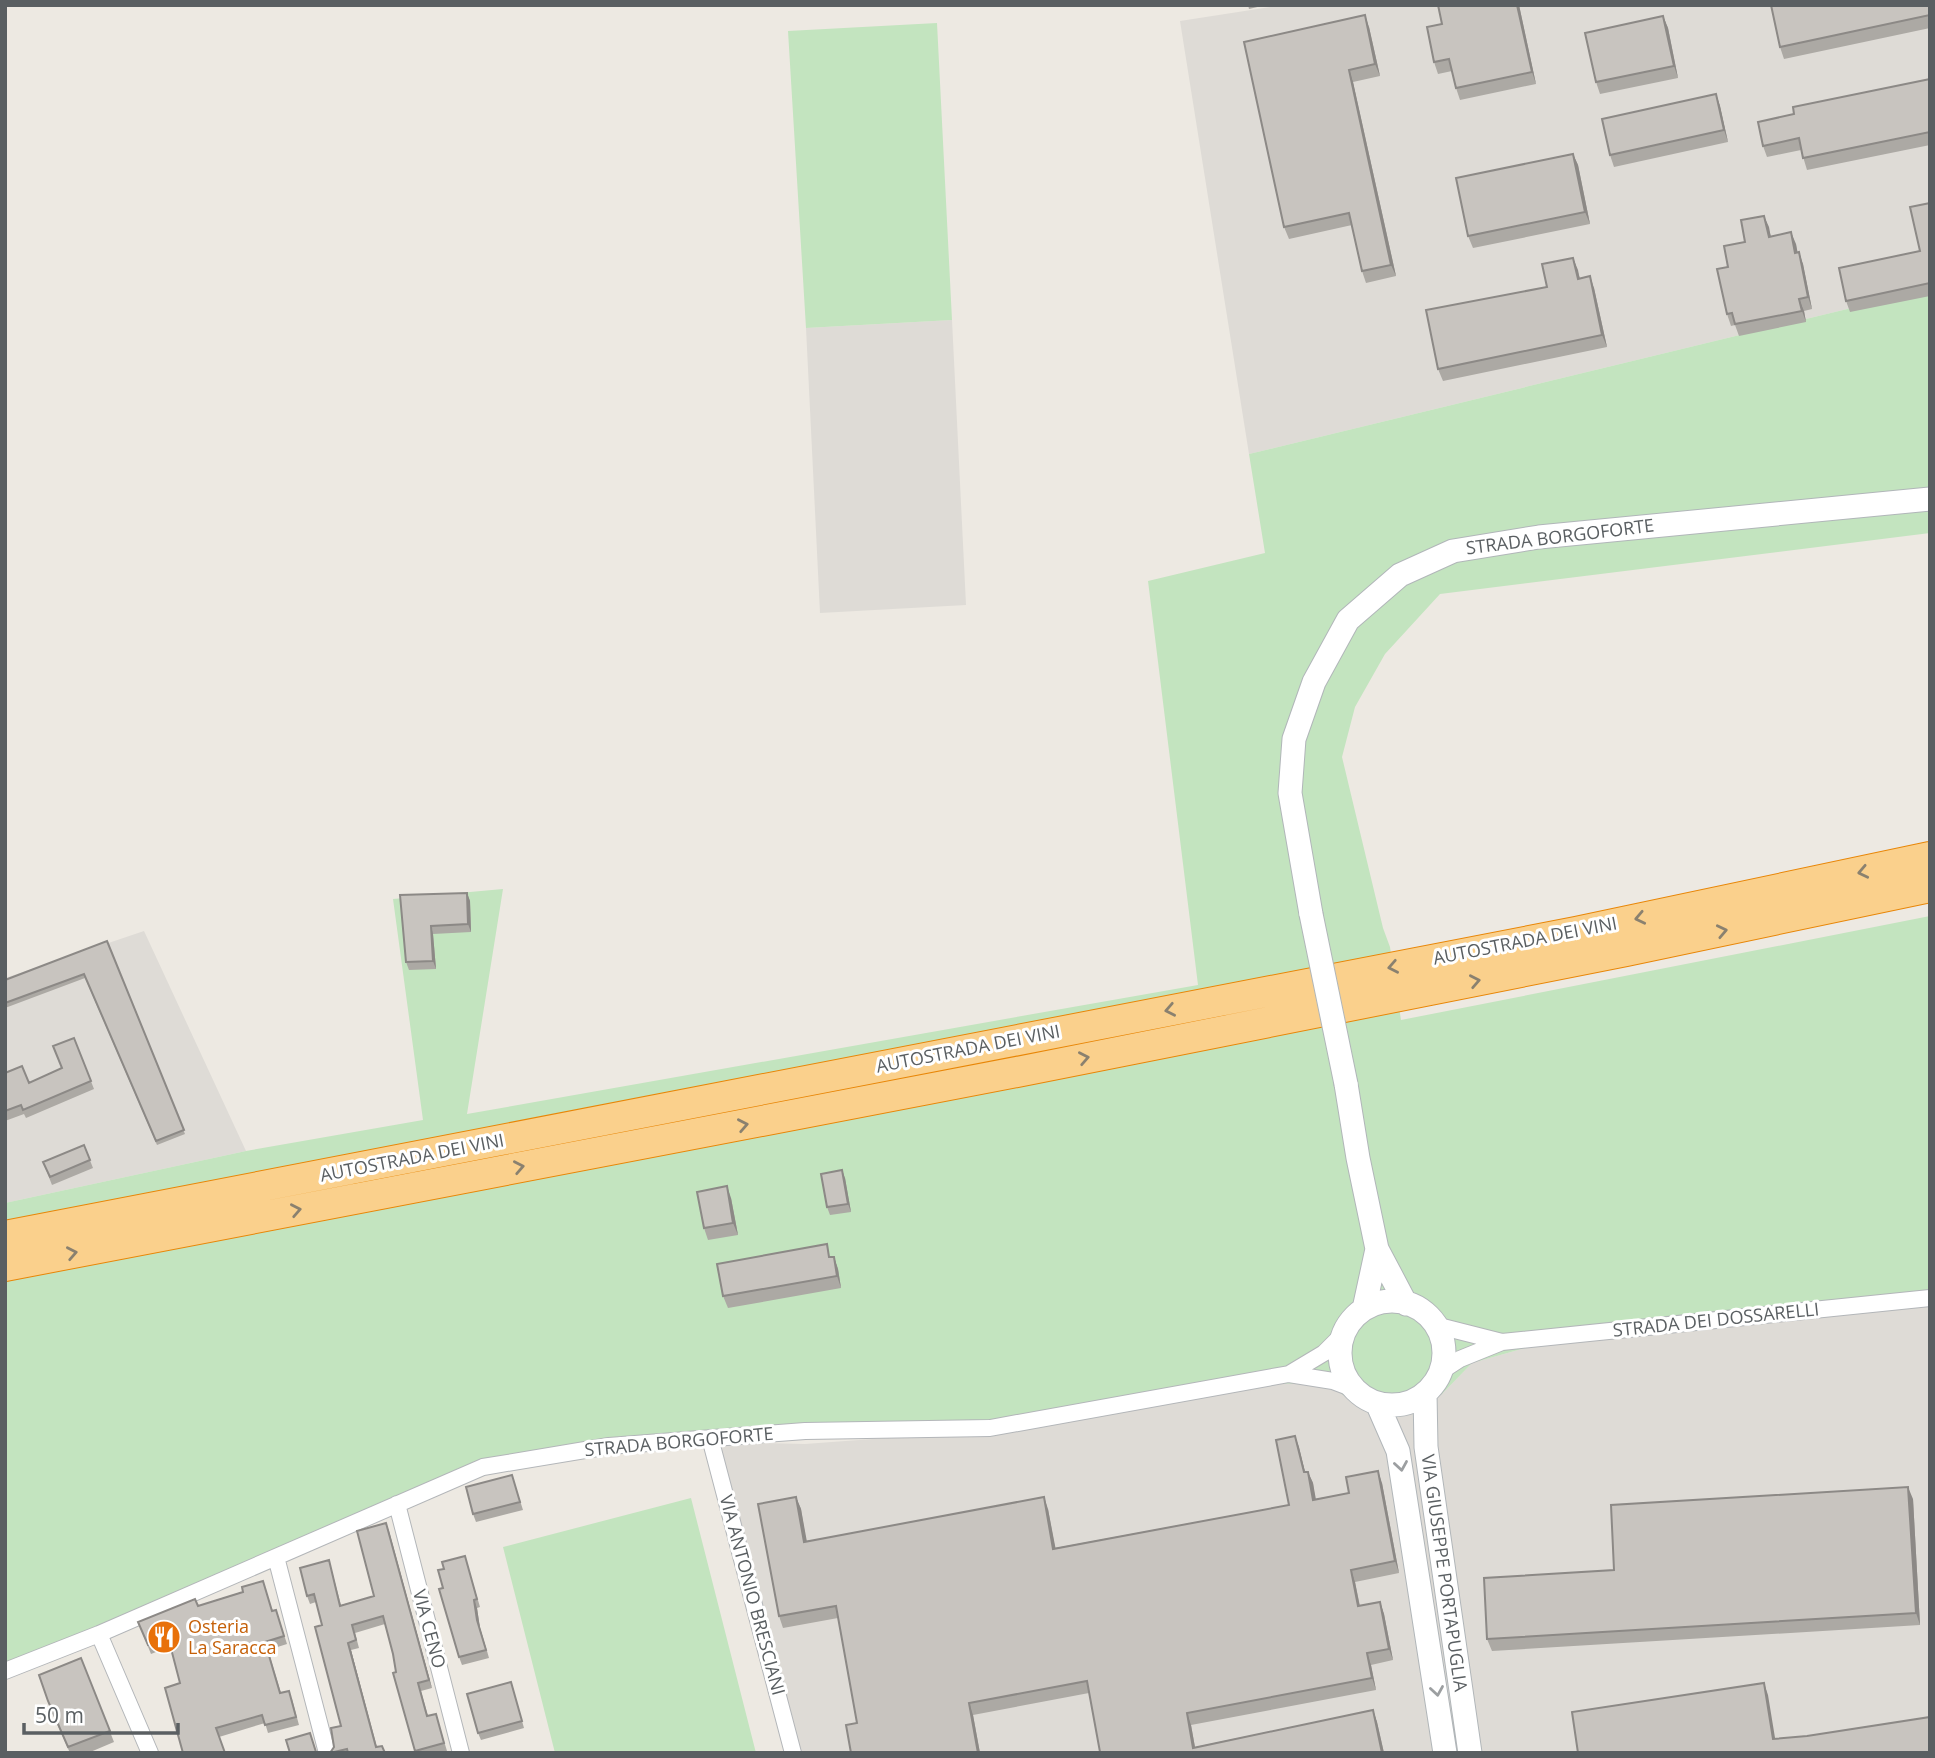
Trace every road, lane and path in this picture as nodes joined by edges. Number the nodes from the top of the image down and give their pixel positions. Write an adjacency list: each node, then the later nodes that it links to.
1 (1930, 499): 7 (main road, STRADA BORGOFORTE, bridge)
2 (1930, 857): 6 (highway, AUTOSTRADA DEI VINI, one-way to 6)
3 (1930, 887): 5 (highway, AUTOSTRADA DEI VINI)
4 (1930, 893): 5 (highway)
5 (1873, 900): 8 (highway, AUTOSTRADA DEI VINI, one-way to 5)
6 (5, 1236)
7 (1377, 1249): 10 (main road); 11 (main road)
8 (5, 1266)
9 (1930, 1298): 14 (street, STRADA DEI DOSSARELLI)
10 (1406, 1304): 11 (main road); 12 (main road)
11 (1364, 1309): 13 (main road)
12 (1435, 1325): 14 (street, STRADA DEI DOSSARELLI); 15 (main road)
13 (1344, 1333): 16 (street, STRADA BORGOFORTE); 17 (main road)
14 (1502, 1342): 15 (street, STRADA DEI DOSSARELLI)
15 (1440, 1372): 18 (main road)
16 (1289, 1374): 17 (street, STRADA BORGOFORTE); 20 (street, STRADA BORGOFORTE)
17 (1354, 1389): 19 (main road)
18 (1425, 1393): 19 (main road); 30 (main road, VIA GIUSEPPE PORTAPUGLIA)
19 (1377, 1403): 29 (main road, VIA GIUSEPPE PORTAPUGLIA, one-way to 29)
20 (710, 1438): 21 (street, STRADA BORGOFORTE); 28 (street, VIA ANTONIO BRESCIANI)
21 (397, 1504): 22 (street, STRADA BORGOFORTE); 27 (street, VIA CENO)
22 (276, 1557): 23 (street, STRADA BORGOFORTE); 26 (street)
23 (99, 1634): 24 (street, STRADA BORGOFORTE); 25 (street)
24 (5, 1671)
25 (150, 1753)
26 (327, 1753)
27 (461, 1753)
28 (793, 1753)
29 (1446, 1753)
30 (1470, 1753)

